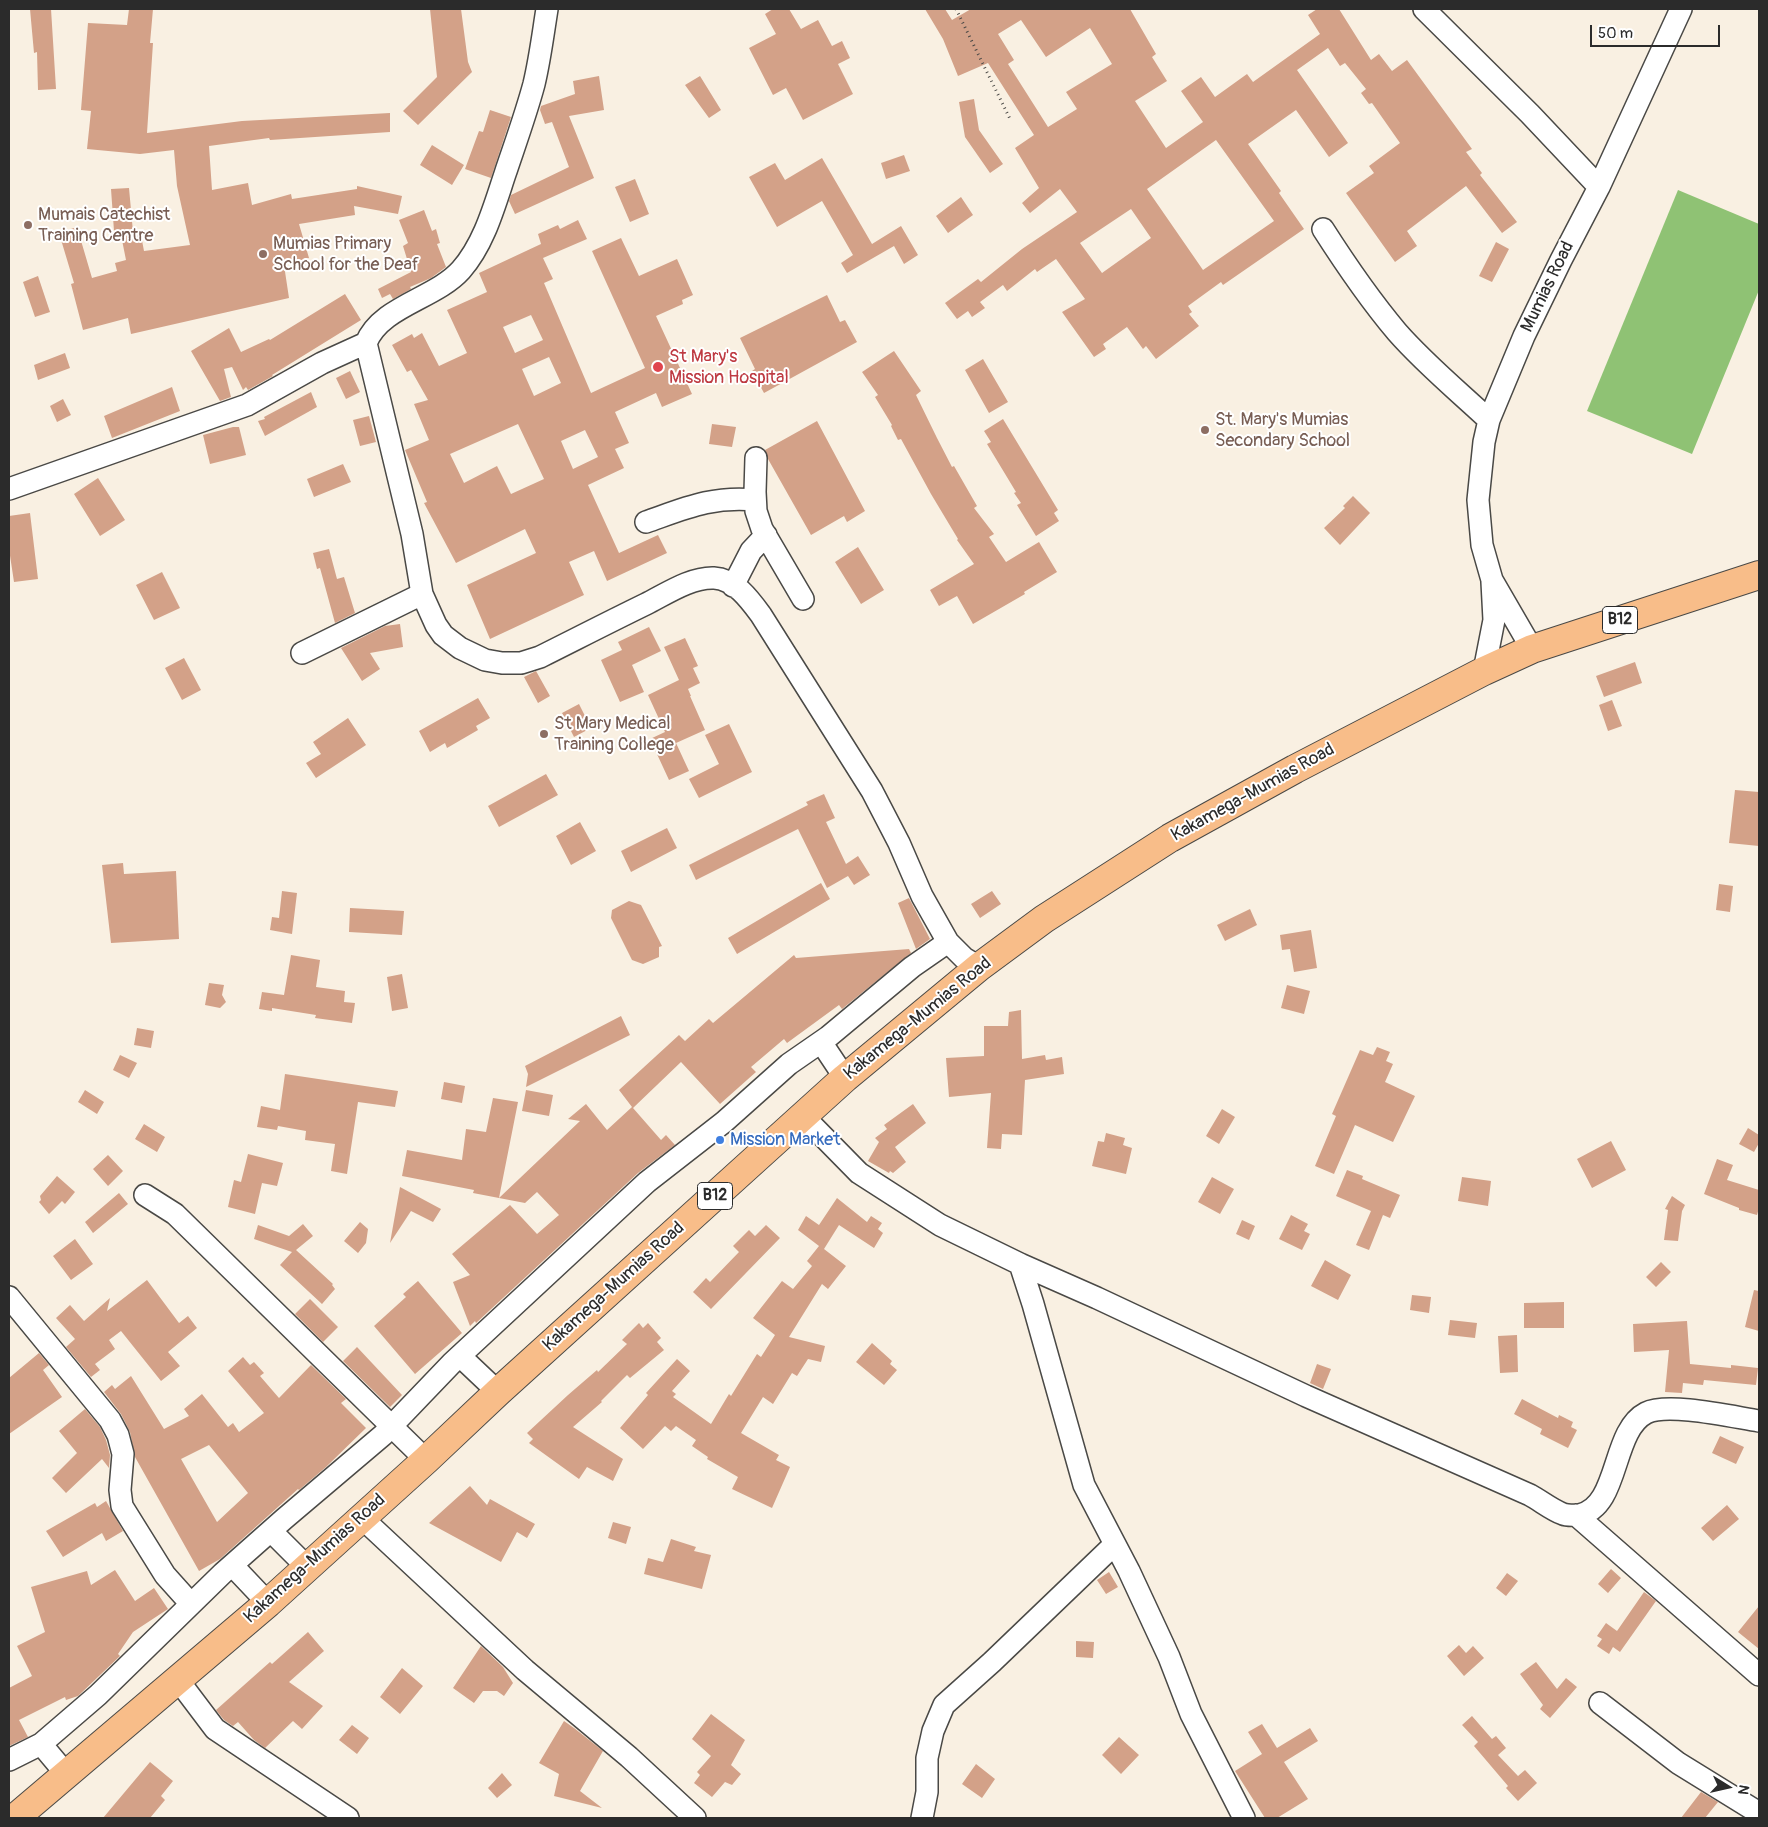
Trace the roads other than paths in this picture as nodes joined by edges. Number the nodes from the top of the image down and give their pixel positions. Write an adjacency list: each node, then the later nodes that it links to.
1 (547, 9): 6 (street)
2 (1424, 9): 4 (street)
3 (1681, 9): 4 (street, Mumias Road)
4 (1599, 187): 7 (street, Mumias Road)
5 (1323, 229): 7 (street)
6 (366, 343): 9 (street); 16 (street)
7 (1488, 420): 14 (street, Mumias Road)
8 (756, 458): 10 (street)
9 (9, 489)
10 (755, 500): 11 (street); 12 (street)
11 (646, 522)
12 (766, 535): 15 (street); 17 (street)
13 (1759, 575): 18 (highway, B12)
14 (1492, 580): 18 (street, Mumias Road); 20 (street, Mumias Road)
15 (733, 586): 16 (street); 21 (street)
16 (422, 594): 19 (street)
17 (803, 599)
18 (1532, 650): 20 (highway, B12)
19 (302, 653)
20 (1484, 671): 22 (highway, Kakamega-Mumias Road / B12)
21 (948, 942): 22 (street); 23 (street)
22 (979, 968): 24 (highway, Kakamega-Mumias Road / B12)
23 (821, 1042): 24 (street); 29 (street)
24 (845, 1078): 25 (highway, Kakamega-Mumias Road / B12)
25 (803, 1116): 27 (street); 30 (highway, Kakamega-Mumias Road / B12)
26 (145, 1195): 32 (street)
27 (1020, 1264): 34 (street); 37 (street)
28 (9, 1297): 41 (street)
29 (460, 1356): 30 (street); 32 (street)
30 (498, 1392): 33 (highway, Kakamega-Mumias Road / B12)
31 (1759, 1421): 34 (street)
32 (391, 1426): 33 (street); 36 (street)
33 (426, 1460): 35 (highway, Kakamega-Mumias Road / B12)
34 (1576, 1515): 42 (street)
35 (362, 1518): 39 (highway, Kakamega-Mumias Road / B12); 51 (street)
36 (271, 1531): 38 (street); 39 (street)
37 (1114, 1545): 52 (street); 53 (street)
38 (232, 1565): 40 (street); 41 (street)
39 (307, 1567): 40 (highway, Kakamega-Mumias Road / B12)
40 (268, 1603): 43 (highway, Kakamega-Mumias Road / B12)
41 (191, 1604): 45 (street)
42 (1759, 1675)
43 (178, 1680): 47 (highway, Kakamega-Mumias Road / B12); 50 (street)
44 (1600, 1703): 48 (street)
45 (41, 1744): 46 (street); 47 (street)
46 (9, 1760)
47 (67, 1775): 49 (highway, Kakamega-Mumias Road / B12)
48 (1759, 1812)
49 (15, 1818)
50 (348, 1818)
51 (695, 1818)
52 (922, 1818)
53 (1244, 1818)

